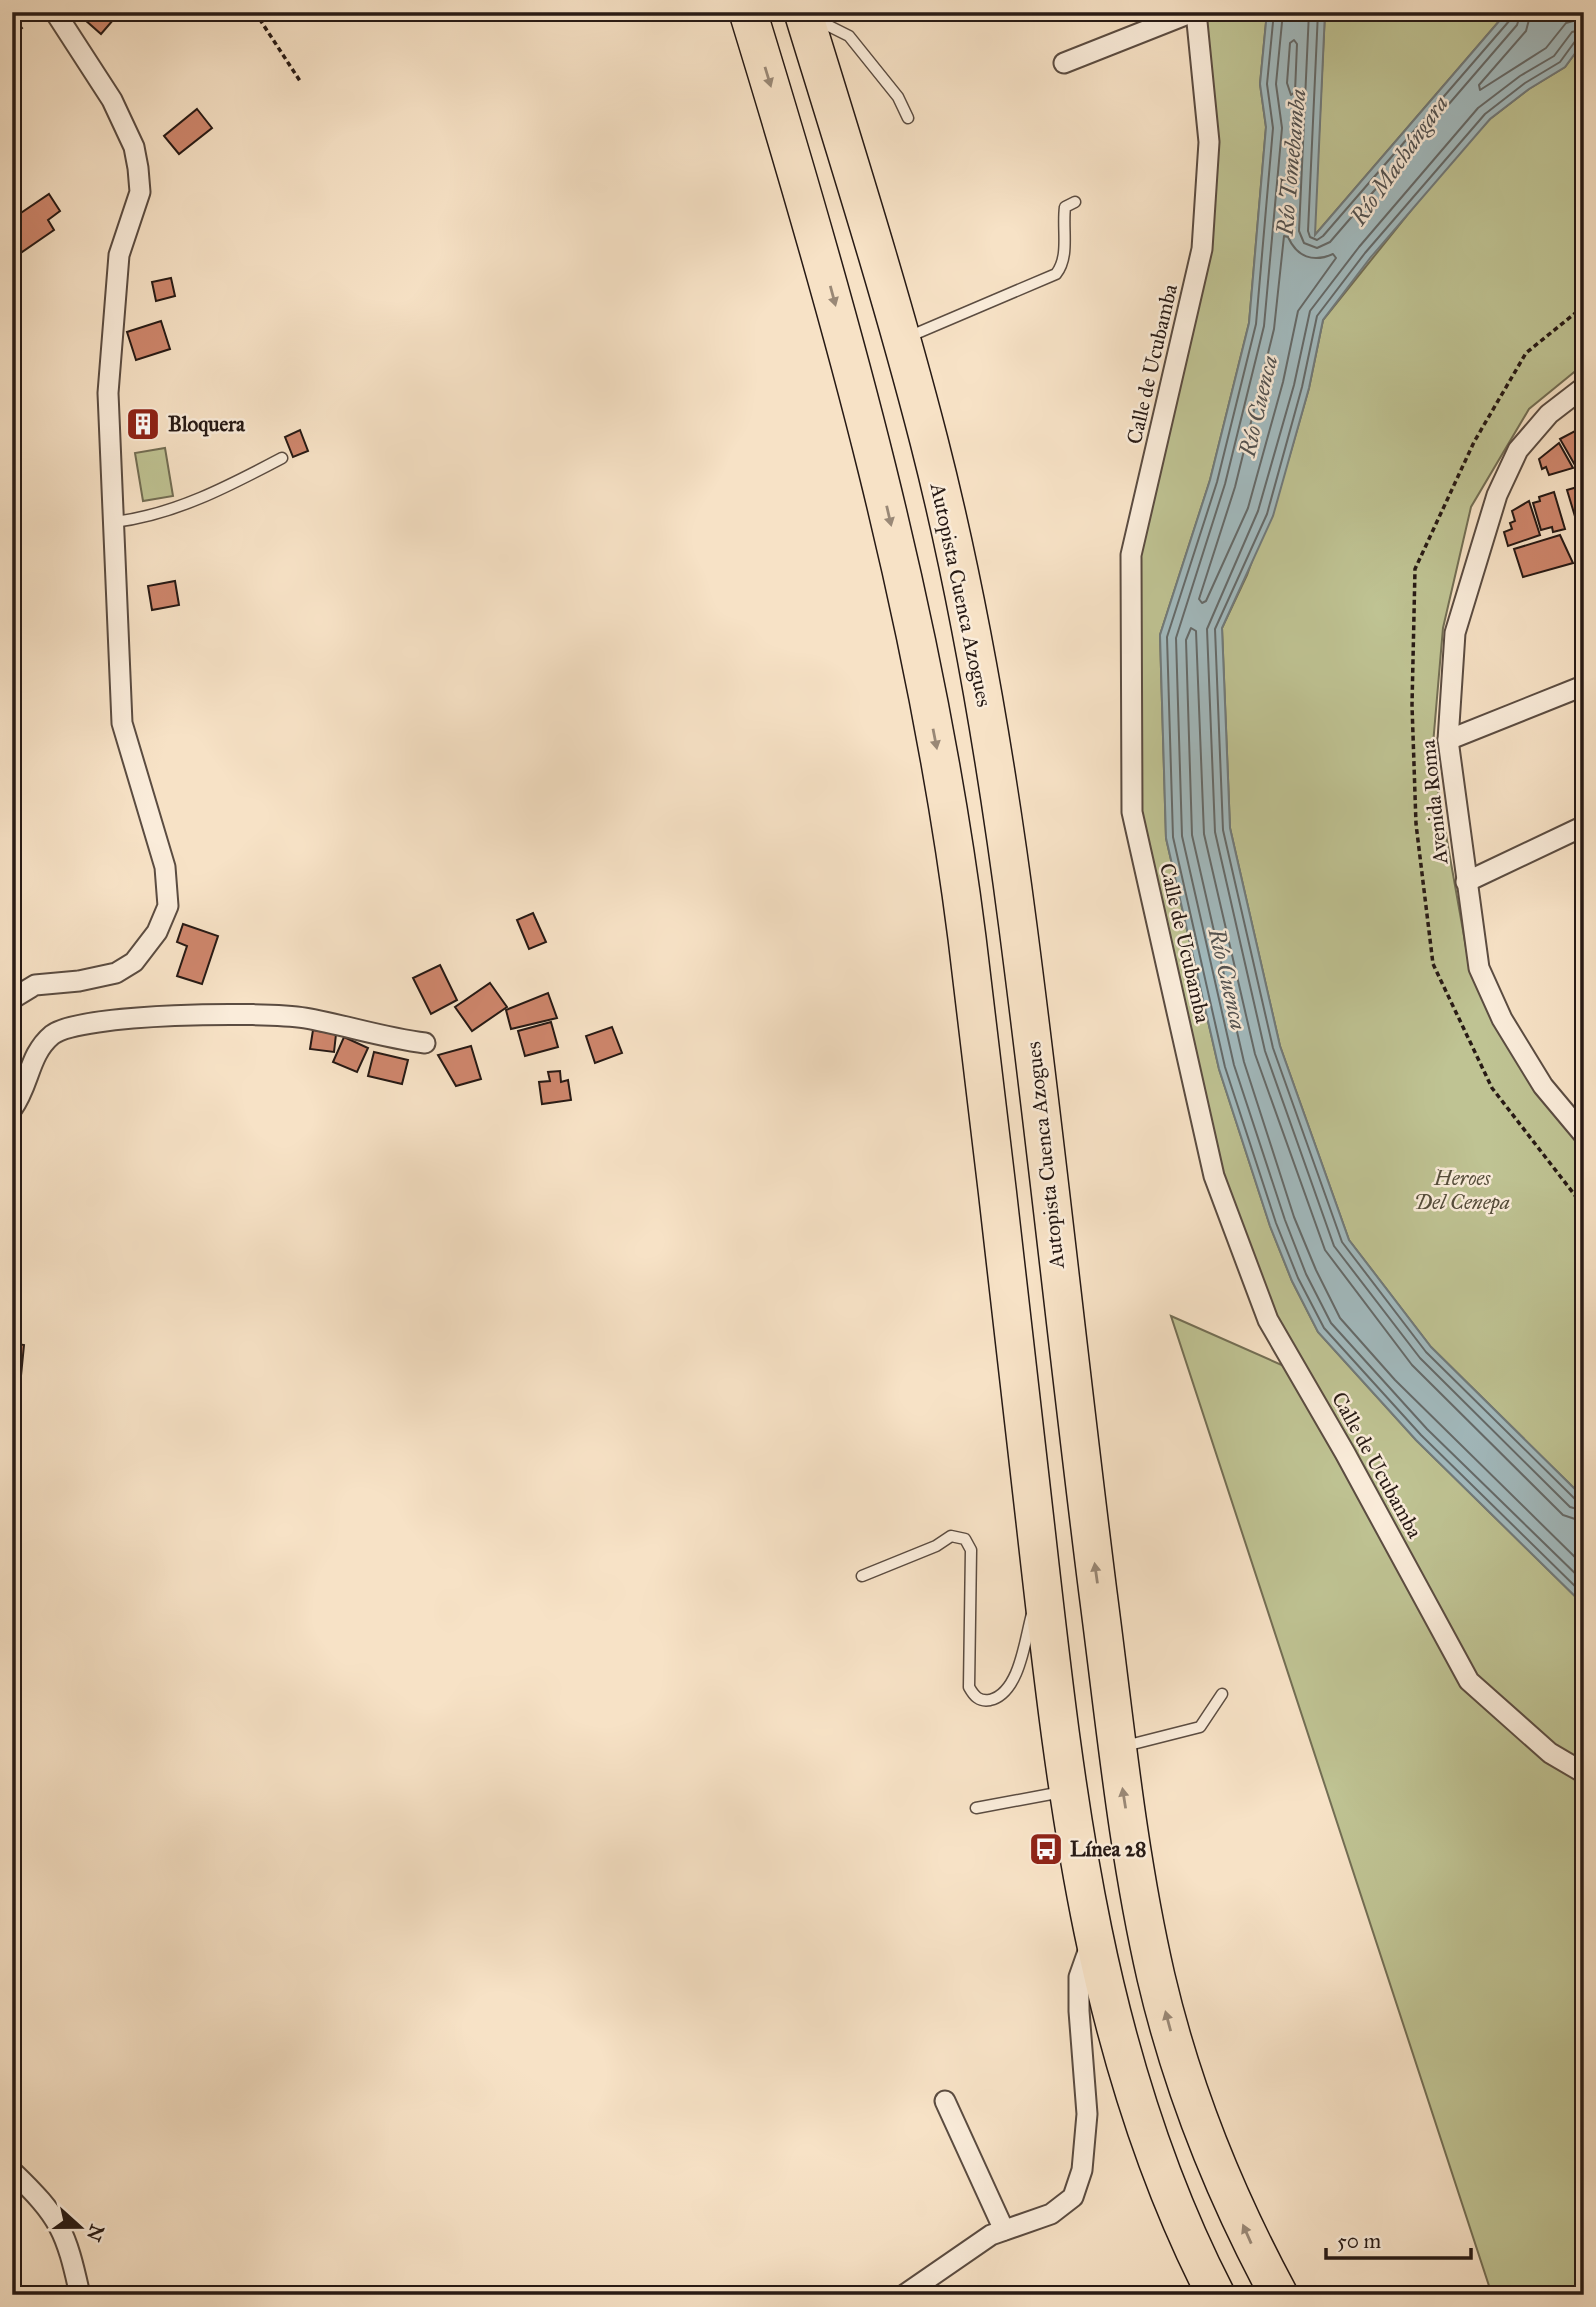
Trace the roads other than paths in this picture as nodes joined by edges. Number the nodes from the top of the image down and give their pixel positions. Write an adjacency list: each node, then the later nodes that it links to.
1 (55, 12): 11 (street)
2 (748, 12): 21 (highway, one-way to 21)
3 (1194, 12): 5 (street); 24 (street, Calle de Ucubamba)
4 (803, 13): 6 (lane); 8 (highway, Autopista Cuenca Azogues)
5 (1064, 63)
6 (908, 118)
7 (1074, 201): 8 (lane)
8 (901, 340): 23 (highway, Autopista Cuenca Azogues, one-way to 8)
9 (1584, 387): 13 (street, Avenida Roma)
10 (282, 458): 11 (lane)
11 (114, 522): 16 (street)
12 (1578, 688): 13 (street)
13 (1448, 740): 15 (street, Avenida Roma)
14 (1584, 826): 15 (street)
15 (1466, 882): 19 (street, Avenida Roma)
16 (12, 999)
17 (425, 1043): 18 (street)
18 (12, 1109)
19 (1584, 1135)
20 (862, 1576): 21 (lane)
21 (1042, 1576): 25 (highway)
22 (1222, 1694): 23 (lane)
23 (1118, 1748): 34 (highway, Autopista Cuenca Azogues, one-way to 23)
24 (1584, 1773)
25 (1070, 1791): 26 (lane); 27 (highway)
26 (976, 1808)
27 (1093, 1935): 30 (street); 33 (highway)
28 (945, 2101): 30 (street)
29 (12, 2171): 31 (street)
30 (1004, 2230): 32 (street)
31 (80, 2295)
32 (904, 2295)
33 (1216, 2295)
34 (1279, 2295)

